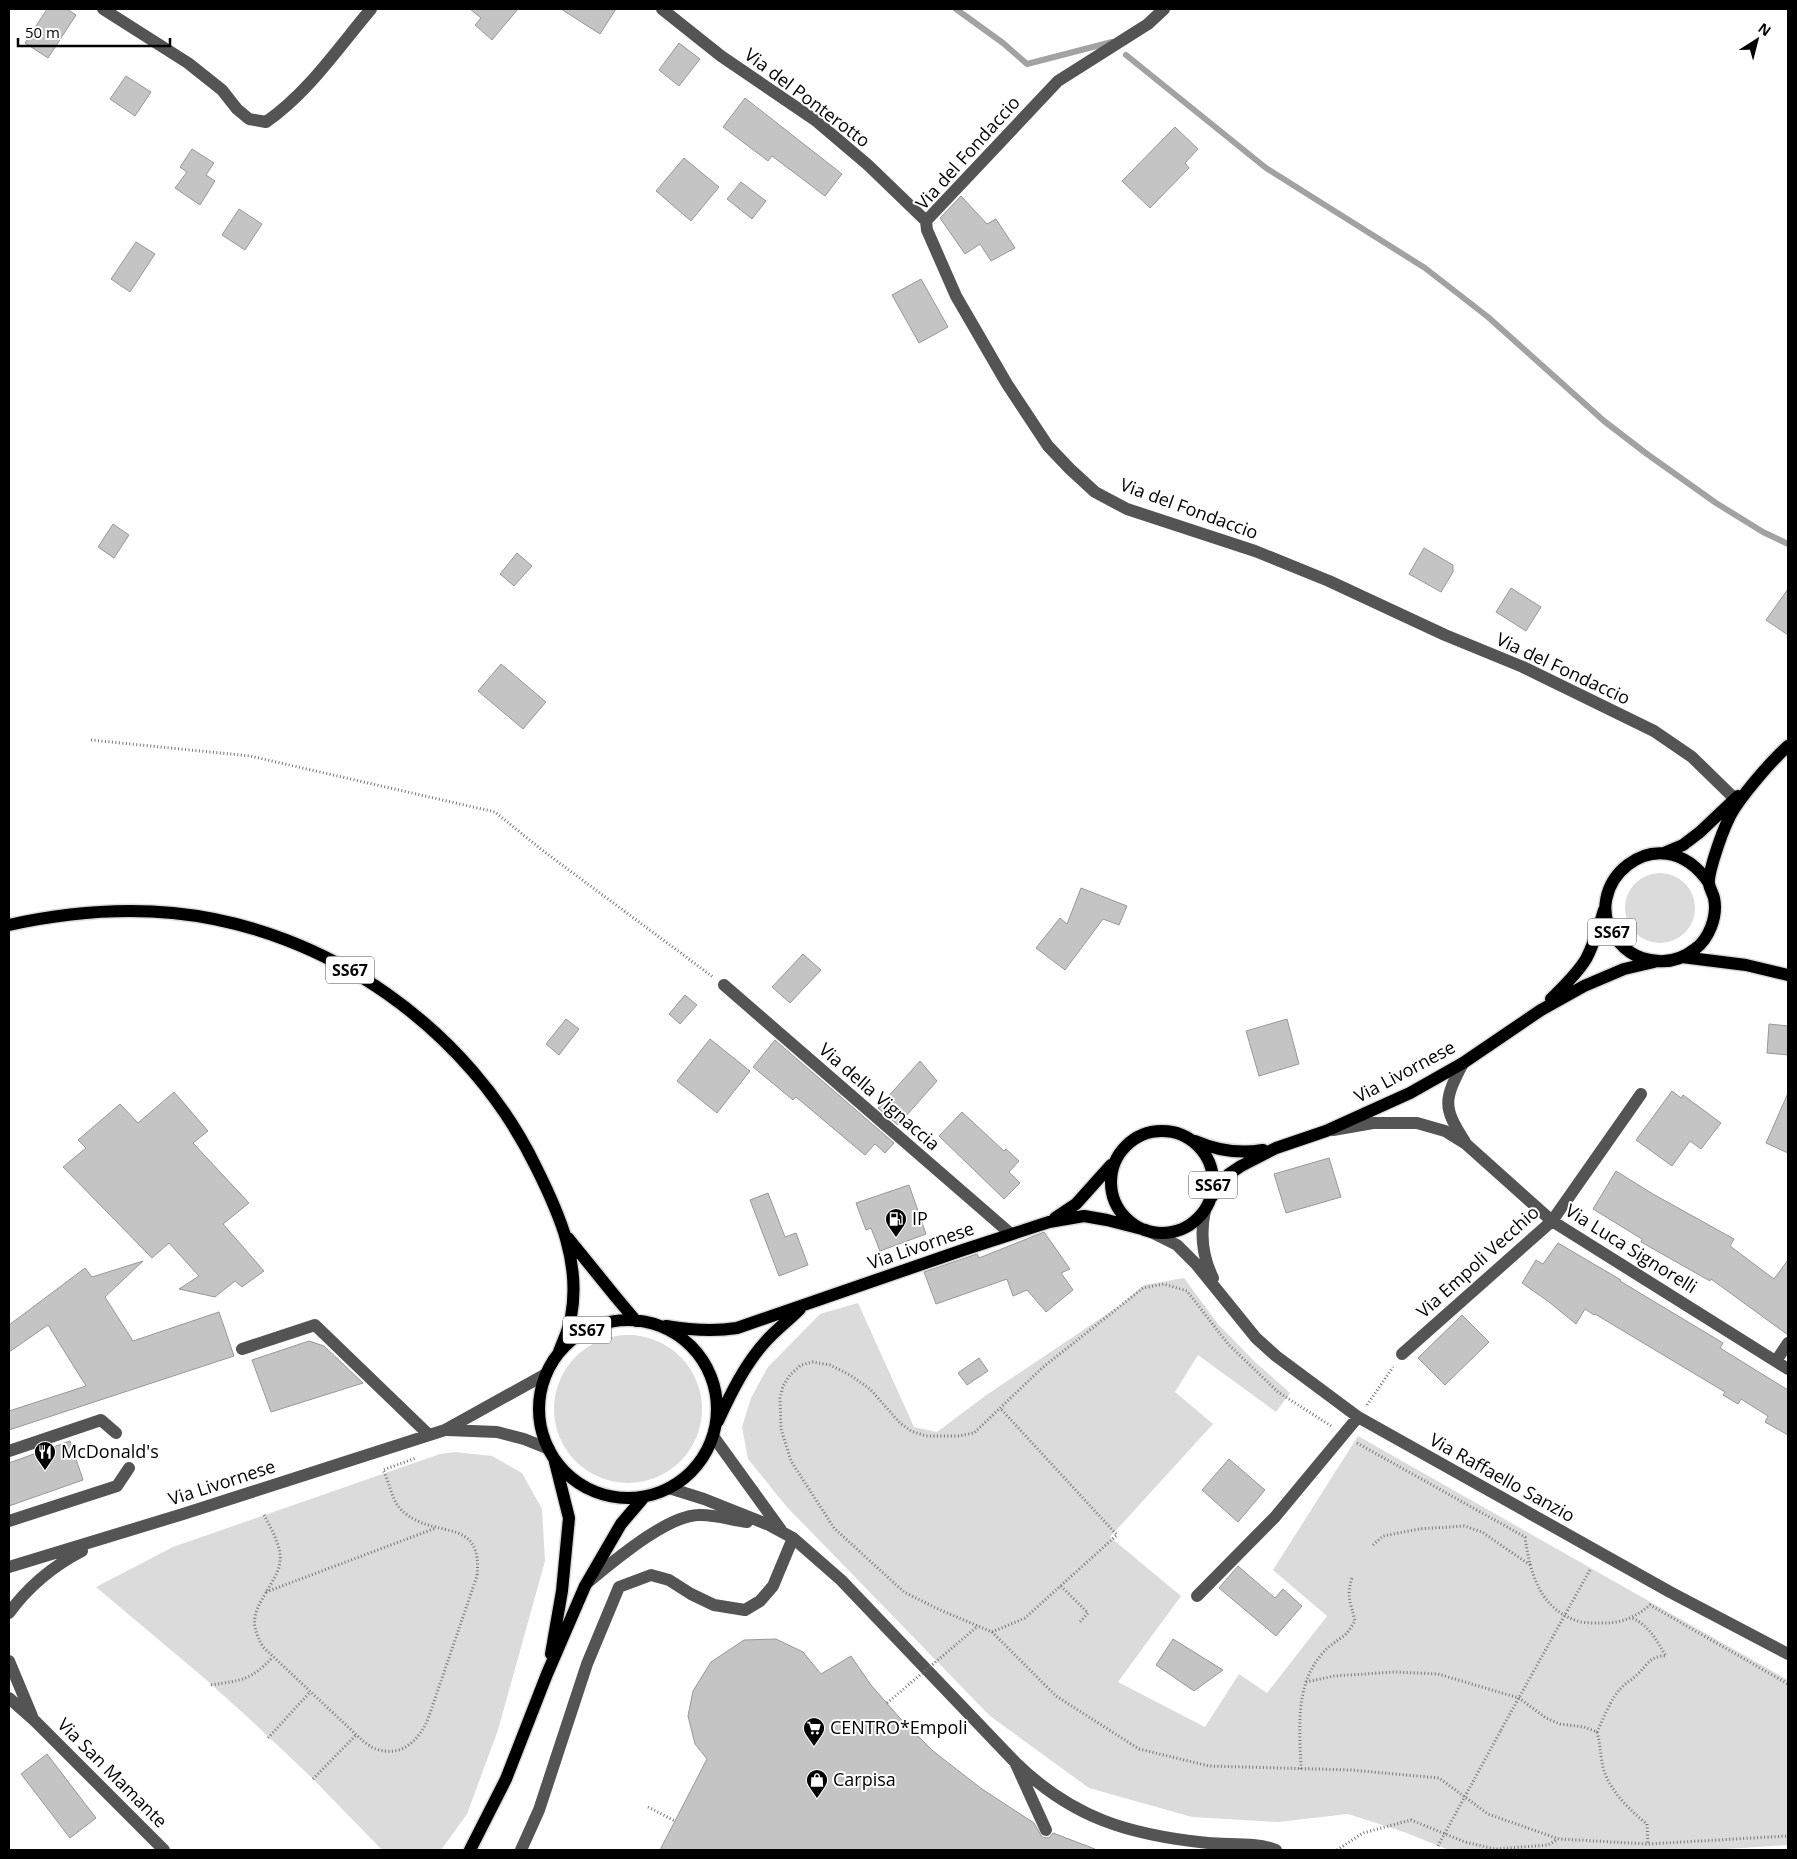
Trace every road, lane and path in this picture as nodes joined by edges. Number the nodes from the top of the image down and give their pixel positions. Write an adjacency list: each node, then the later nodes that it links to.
1 (103, 9): 2 (street)
2 (371, 9)
3 (662, 9): 5 (street, Via del Ponterotto)
4 (1164, 9): 5 (street, Via del Fondaccio)
5 (926, 221): 9 (street, Via del Fondaccio)
6 (91, 740): 17 (path)
7 (1788, 746): 8 (main road)
8 (1752, 786): 9 (main road); 11 (main road)
9 (1734, 798): 10 (main road)
10 (1664, 853): 11 (main road, Via Livornese / SS67); 12 (main road, Via Livornese / SS67)
11 (1709, 883): 14 (main road, Via Livornese / SS67)
12 (1606, 905): 15 (main road, Via Livornese / SS67); 18 (main road, Via Livornese / SS67)
13 (9, 925): 31 (main road, SS67)
14 (1682, 958): 15 (main road, Via Livornese / SS67); 16 (main road, Via Livornese)
15 (1654, 962): 18 (main road, Via Livornese / SS67)
16 (1788, 975)
17 (724, 985): 30 (street, Via della Vignaccia)
18 (1541, 1010): 19 (main road, Via Livornese / SS67)
19 (1462, 1063): 21 (main road, Via Livornese / SS67); 23 (street)
20 (1642, 1094): 27 (street, Via Empoli Vecchio)
21 (1326, 1131): 23 (street); 24 (main road, Via Livornese / SS67)
22 (1189, 1138): 24 (main road, Via Livornese / SS67); 25 (main road, Via Livornese / SS67); 26 (main road, SS67)
23 (1466, 1144): 27 (street, Via Luca Signorelli)
24 (1276, 1148): 26 (main road, Via Livornese / SS67)
25 (1114, 1162): 28 (main road, Via Livornese / SS67); 29 (main road, Via Livornese / SS67)
26 (1207, 1205): 29 (main road, Via Livornese / SS67); 32 (street, Via Raffaello Sanzio)
27 (1552, 1221): 39 (street, Via Empoli Vecchio); 40 (street, Via Luca Signorelli)
28 (1049, 1222): 29 (main road, Via Livornese / SS67); 30 (main road, Via Livornese / SS67)
29 (1148, 1231): 32 (street, Via Raffaello Sanzio)
30 (1012, 1234): 33 (main road, Via Livornese / SS67)
31 (567, 1237): 34 (main road, SS67); 38 (main road, SS67)
32 (1223, 1298): 44 (street, Via Raffaello Sanzio)
33 (804, 1305): 35 (main road, Via Livornese / SS67); 46 (main road, Via Livornese / SS67)
34 (636, 1321): 35 (main road, Via Livornese / SS67); 38 (main road, Via Livornese / SS67)
35 (653, 1324): 46 (main road, Via Livornese / SS67)
36 (1788, 1343): 40 (street)
37 (242, 1349): 48 (street)
38 (559, 1352): 42 (main road, Via Livornese / SS67)
39 (1402, 1354): 44 (path)
40 (1776, 1361): 41 (street, Via Luca Signorelli)
41 (1788, 1368)
42 (546, 1374): 45 (street, Via Livornese / SS67); 51 (main road, Via Livornese / SS67)
43 (1000, 1408): 49 (path); 68 (path); 75 (path)
44 (1358, 1417): 49 (street); 77 (street, Via Raffaello Sanzio)
45 (444, 1430): 48 (street, Via Livornese / SS67); 51 (street, Via Livornese / SS67)
46 (714, 1432): 54 (main road, Via Livornese / SS67); 60 (street)
47 (116, 1433): 50 (street)
48 (428, 1434): 61 (street, Via Livornese / SS67)
49 (1345, 1436): 63 (path); 70 (street)
50 (9, 1451)
51 (552, 1455): 55 (main road, Via Livornese / SS67); 80 (main road)
52 (418, 1458): 59 (path)
53 (129, 1468): 57 (street)
54 (669, 1488): 55 (main road, Via Livornese / SS67); 58 (street)
55 (644, 1497): 67 (main road)
56 (264, 1515): 69 (path)
57 (9, 1521)
58 (770, 1525): 60 (street); 67 (street)
59 (436, 1528): 69 (path); 90 (path)
60 (788, 1535): 92 (street); 104 (street)
61 (111, 1536): 64 (street, Via Livornese / SS67); 71 (street)
62 (1373, 1545): 63 (path)
63 (1530, 1566): 72 (path)
64 (9, 1567)
65 (1591, 1568): 72 (path)
66 (1352, 1578): 81 (path)
67 (585, 1586): 80 (main road)
68 (1061, 1586): 74 (path); 76 (path)
69 (266, 1593): 78 (path)
70 (1197, 1596)
71 (9, 1613)
72 (1565, 1615): 73 (path); 86 (path)
73 (1631, 1618): 82 (path); 89 (path)
74 (1079, 1623)
75 (978, 1626): 76 (path); 87 (path, bridge)
76 (992, 1632): 93 (path)
77 (1788, 1654)
78 (273, 1657): 83 (path); 84 (path)
79 (9, 1661): 88 (street, Via San Mamante)
80 (548, 1674): 103 (main road)
81 (1306, 1682): 86 (path); 93 (path)
82 (1788, 1684)
83 (211, 1685)
84 (310, 1692): 90 (path); 91 (path)
85 (9, 1698): 88 (street, Via San Mamante)
86 (1519, 1698): 89 (path); 101 (path, bridge)
87 (887, 1703)
88 (34, 1721): 102 (street, Via San Mamante)
89 (1597, 1732): 100 (path)
90 (356, 1735): 94 (path)
91 (268, 1738)
92 (1015, 1762): 97 (street); 105 (street)
93 (1302, 1769): 99 (path)
94 (313, 1779)
95 (648, 1807): 96 (path)
96 (675, 1821)
97 (1046, 1830)
98 (1788, 1836): 100 (path)
99 (1559, 1839): 100 (path); 106 (path)
100 (1648, 1844)
101 (1438, 1846)
102 (164, 1850)
103 (470, 1850)
104 (521, 1850)
105 (1276, 1850)
106 (1337, 1850)

